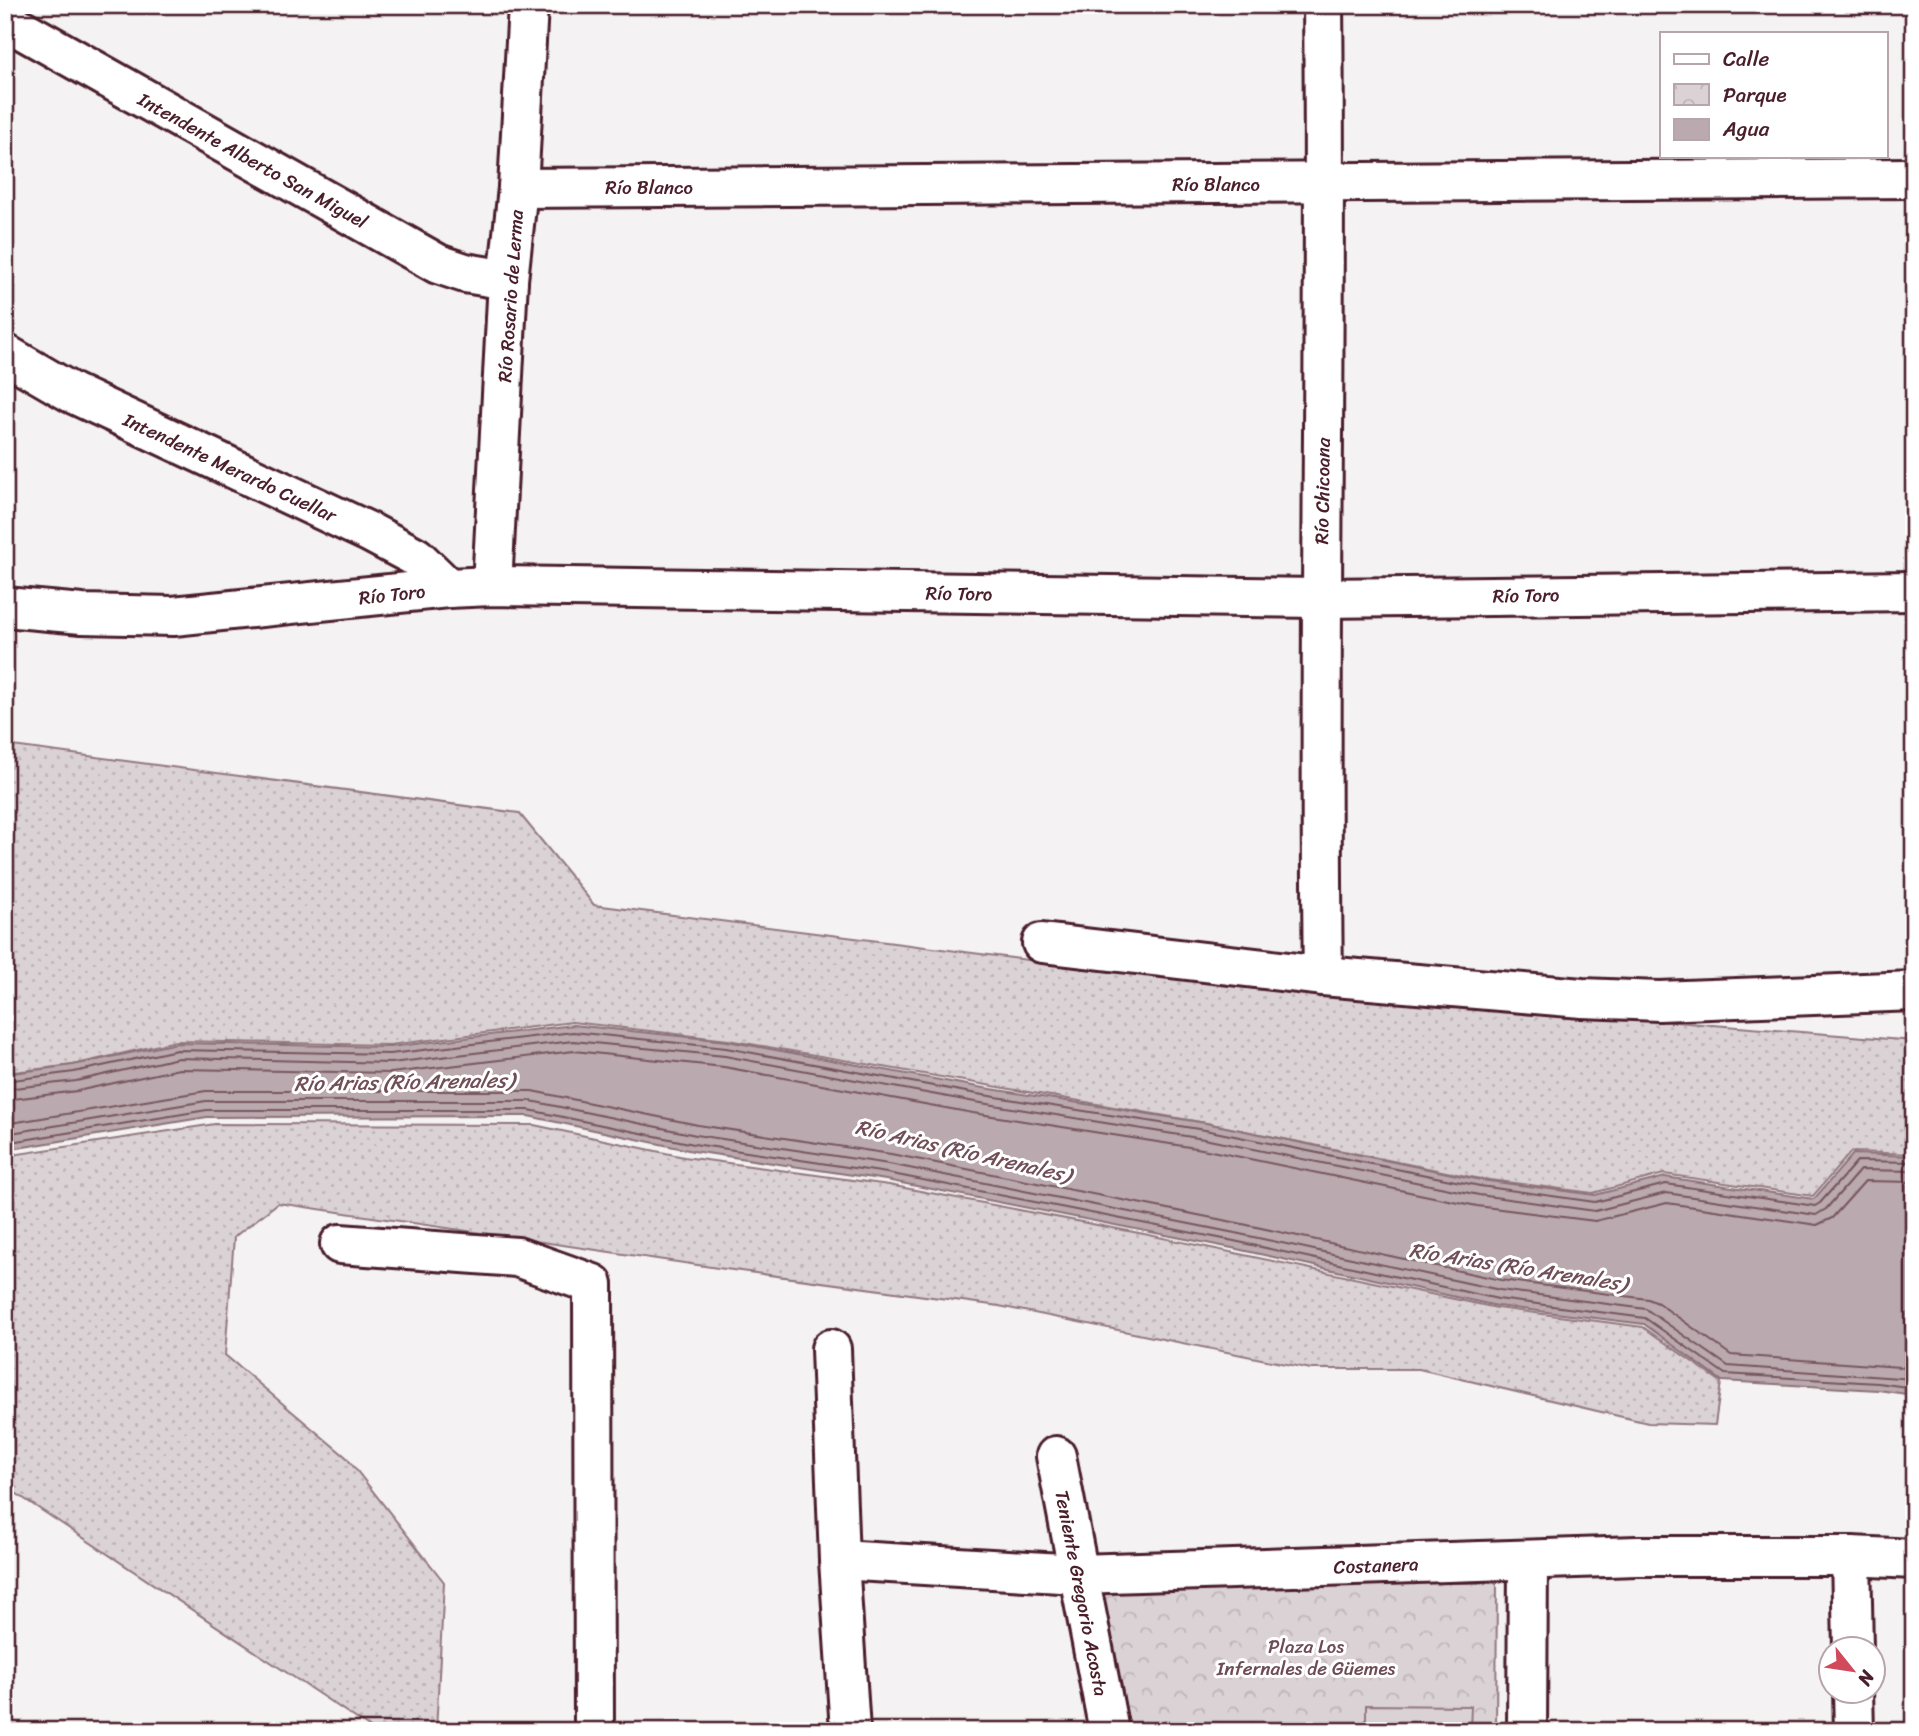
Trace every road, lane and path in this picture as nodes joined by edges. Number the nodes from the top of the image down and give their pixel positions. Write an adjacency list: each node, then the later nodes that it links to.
1 (1323, 5): 5 (street, Río Chicoana)
2 (523, 7): 6 (street, Río Rosario de Lerma)
3 (5, 20): 7 (street, Intendente Alberto San Miguel)
4 (1914, 178): 5 (street, Río Blanco)
5 (1325, 183): 6 (street, Río Blanco); 12 (street, Río Chicoana)
6 (518, 188): 7 (street, Río Rosario de Lerma)
7 (508, 280): 9 (street, Río Rosario de Lerma)
8 (5, 354): 10 (street, Intendente Merardo Cuellar)
9 (492, 586): 10 (street, Río Toro); 12 (street, Río Toro)
10 (448, 588): 13 (street, Río Toro)
11 (1914, 591): 12 (street, Río Toro)
12 (1321, 598): 15 (street, Río Chicoana)
13 (5, 607)
14 (1042, 943): 15 (street)
15 (1323, 976): 16 (street)
16 (1914, 991)
17 (340, 1244): 27 (street)
18 (831, 1349): 22 (street)
19 (1056, 1456): 24 (street, Teniente Gregorio Acosta)
20 (1851, 1556): 21 (street, Costanera); 23 (street, Costanera); 25 (street)
21 (1914, 1559)
22 (839, 1560): 24 (street, Costanera); 28 (street)
23 (1528, 1561): 24 (street, Costanera); 30 (street)
24 (1078, 1574): 29 (street, Teniente Gregorio Acosta)
25 (1853, 1634)
26 (1853, 1704): 31 (street)
27 (594, 1731)
28 (850, 1731)
29 (1109, 1731)
30 (1527, 1731)
31 (1854, 1731)

